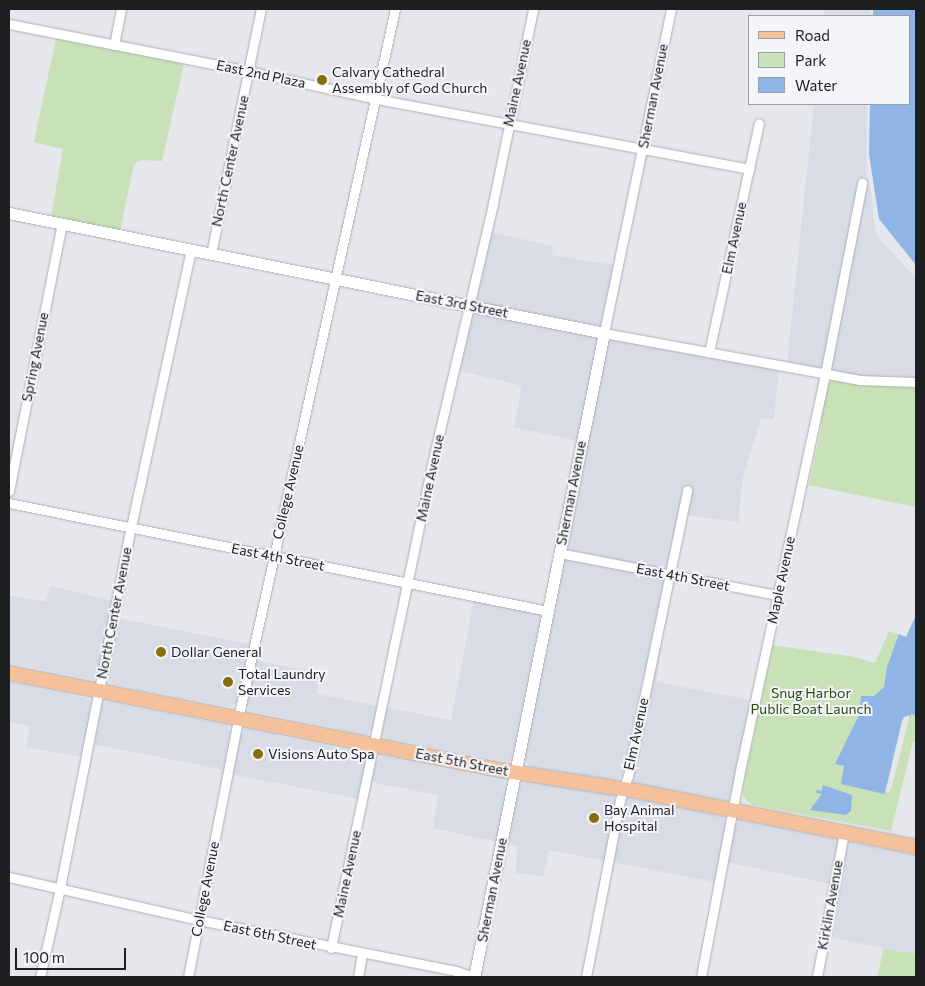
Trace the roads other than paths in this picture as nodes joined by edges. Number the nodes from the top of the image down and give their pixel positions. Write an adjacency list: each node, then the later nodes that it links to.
1 (121, 9): 7 (street)
2 (261, 9): 8 (street, North Center Avenue)
3 (395, 9): 9 (street, College Avenue)
4 (533, 9): 11 (street, Maine Avenue)
5 (671, 9): 12 (street, Sherman Avenue)
6 (9, 24): 7 (street, East 2nd Plaza)
7 (114, 45): 8 (street, East 2nd Plaza)
8 (248, 71): 9 (street, East 2nd Plaza); 18 (street, North Center Avenue)
9 (376, 99): 11 (street, East 2nd Plaza); 19 (street, College Avenue)
10 (759, 123): 13 (street, Elm Avenue)
11 (509, 125): 12 (street, East 2nd Plaza); 20 (street, Maine Avenue)
12 (643, 149): 13 (street, East 2nd Plaza); 21 (street, Sherman Avenue)
13 (749, 169): 22 (street, Elm Avenue)
14 (862, 183): 23 (street, Maple Avenue)
15 (9, 213): 16 (street, East 3rd Street)
16 (62, 224): 17 (street, East 3rd Street); 26 (street, Spring Avenue)
17 (191, 250): 18 (street, East 3rd Street); 28 (street, North Center Avenue)
18 (211, 254): 19 (street, East 3rd Street)
19 (336, 279): 20 (street, East 3rd Street); 30 (street, College Avenue)
20 (468, 305): 21 (street, East 3rd Street); 32 (street, Maine Avenue)
21 (604, 333): 22 (street, East 3rd Street); 29 (street, Sherman Avenue)
22 (708, 352): 23 (street, East 3rd Street)
23 (825, 374): 24 (street, East 3rd Street); 33 (street, Maple Avenue)
24 (916, 382)
25 (687, 490): 31 (street, Elm Avenue)
26 (9, 491)
27 (9, 504): 28 (street, East 4th Street)
28 (131, 527): 30 (street, East 4th Street); 36 (street, North Center Avenue)
29 (559, 552): 31 (street, East 4th Street); 34 (street, Sherman Avenue)
30 (274, 557): 32 (street, East 4th Street); 37 (street, College Avenue)
31 (670, 574): 33 (street, East 4th Street); 40 (street, Elm Avenue)
32 (408, 582): 34 (street, East 4th Street); 38 (street, Maine Avenue)
33 (778, 595): 41 (street, Maple Avenue)
34 (548, 611): 39 (street, Sherman Avenue)
35 (9, 673): 36 (main road, East 5th Street)
36 (99, 691): 37 (main road, East 5th Street); 45 (street, North Center Avenue)
37 (238, 718): 38 (main road, East 5th Street); 46 (street, College Avenue)
38 (374, 745): 39 (main road, East 5th Street); 47 (street, Maine Avenue)
39 (515, 773): 40 (main road, East 5th Street); 52 (street, Sherman Avenue)
40 (624, 789): 41 (main road, East 5th Street); 53 (street, Elm Avenue)
41 (733, 810): 42 (main road, East 5th Street); 54 (street, Maple Avenue)
42 (844, 833): 43 (main road, East 5th Street); 55 (street, Kirklin Avenue)
43 (916, 847)
44 (9, 876): 45 (street, East 6th Street)
45 (60, 888): 46 (street, East 6th Street); 49 (street, North Center Avenue)
46 (199, 920): 47 (street, East 6th Street); 50 (street, College Avenue)
47 (332, 948): 48 (street, East 6th Street)
48 (362, 954): 51 (street); 52 (street, East 6th Street)
49 (40, 977)
50 (188, 977)
51 (358, 977)
52 (474, 977)
53 (586, 977)
54 (701, 977)
55 (817, 977)

